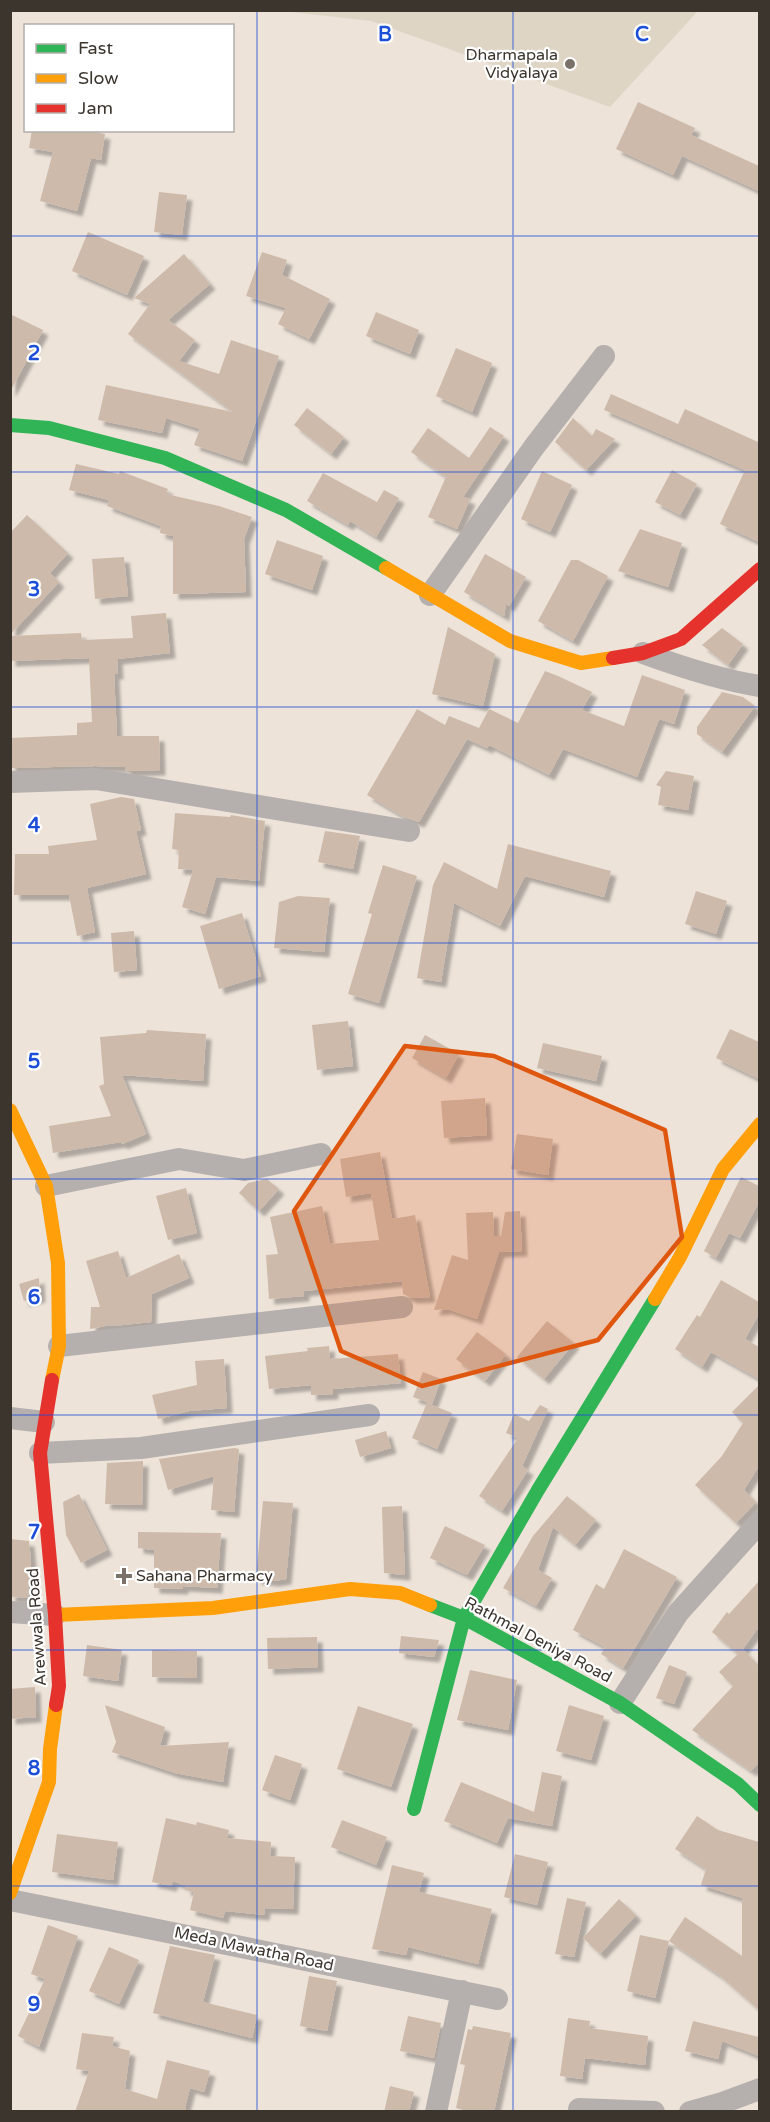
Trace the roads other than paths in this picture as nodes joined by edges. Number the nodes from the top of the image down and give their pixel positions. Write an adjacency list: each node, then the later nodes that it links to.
1 (604, 356): 4 (street)
2 (10, 425): 4 (street)
3 (759, 569): 5 (street)
4 (430, 595): 5 (street)
5 (643, 653): 6 (street)
6 (759, 686)
7 (10, 782): 8 (street)
8 (409, 831)
9 (10, 1110): 12 (street, Arewwala Road)
10 (759, 1125): 22 (street)
11 (321, 1155): 12 (street)
12 (46, 1186): 14 (street, Arewwala Road)
13 (402, 1307): 14 (street)
14 (59, 1346): 17 (street, Arewwala Road)
15 (369, 1415): 18 (street)
16 (10, 1418): 17 (street)
17 (44, 1422): 18 (street, Arewwala Road)
18 (40, 1453): 21 (street, Arewwala Road)
19 (759, 1522): 23 (street)
20 (10, 1612): 21 (street)
21 (55, 1615): 22 (street, Rathmal Deniya Road); 26 (street, Arewwala Road)
22 (464, 1618): 23 (street, Rathmal Deniya Road); 25 (street)
23 (620, 1703): 24 (street, Rathmal Deniya Road)
24 (759, 1805)
25 (414, 1809)
26 (10, 1893)
27 (10, 1899): 28 (street, Meda Mawatha Road)
28 (462, 1991): 29 (street, Meda Mawatha Road); 32 (street)
29 (497, 1999)
30 (759, 2089): 34 (street)
31 (579, 2109): 33 (street)
32 (436, 2112)
33 (654, 2112)
34 (690, 2112)

